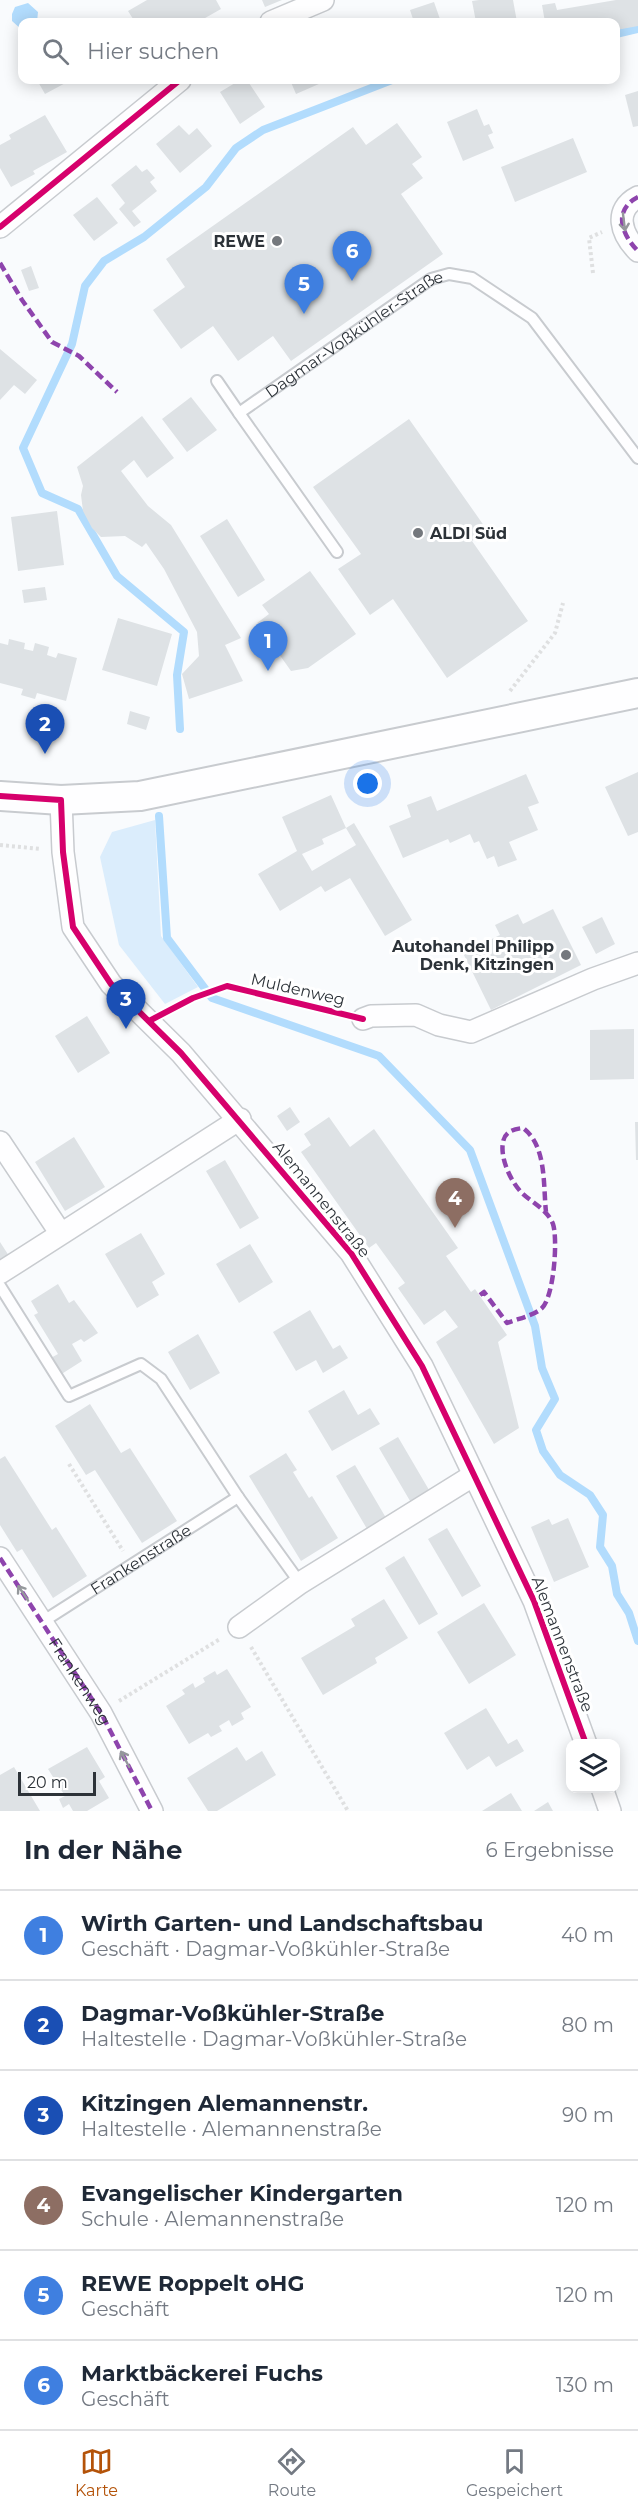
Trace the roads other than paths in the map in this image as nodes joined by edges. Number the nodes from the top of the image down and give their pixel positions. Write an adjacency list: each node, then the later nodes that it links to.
1 (323, 0): 2 (street)
2 (280, 18)
3 (175, 84): 5 (street)
4 (638, 197): 6 (street, one-way to 6)
5 (0, 227)
6 (638, 251)
7 (217, 381): 8 (lane)
8 (239, 413): 9 (lane, Dagmar-Voßkühler-Straße); 10 (lane)
9 (638, 458)
10 (337, 552)
11 (638, 693): 13 (street)
12 (0, 796): 13 (street)
13 (62, 800): 16 (street, Alemannenstraße)
14 (638, 963): 15 (street, Muldenweg)
15 (363, 1018)
16 (240, 1119): 18 (street); 21 (street, Alemannenstraße)
17 (0, 1142): 18 (street)
18 (61, 1234): 19 (street)
19 (0, 1273)
20 (0, 1286): 22 (lane)
21 (474, 1474): 24 (street); 27 (street, Alemannenstraße)
22 (238, 1497): 24 (lane); 25 (lane, Frankenstraße)
23 (0, 1558): 25 (street, Frankenweg, one-way to 23)
24 (300, 1583): 26 (street)
25 (42, 1622): 29 (street, Frankenweg, one-way to 25)
26 (239, 1627)
27 (585, 1739)
28 (604, 1793): 30 (street)
29 (152, 1811)
30 (610, 1811)

